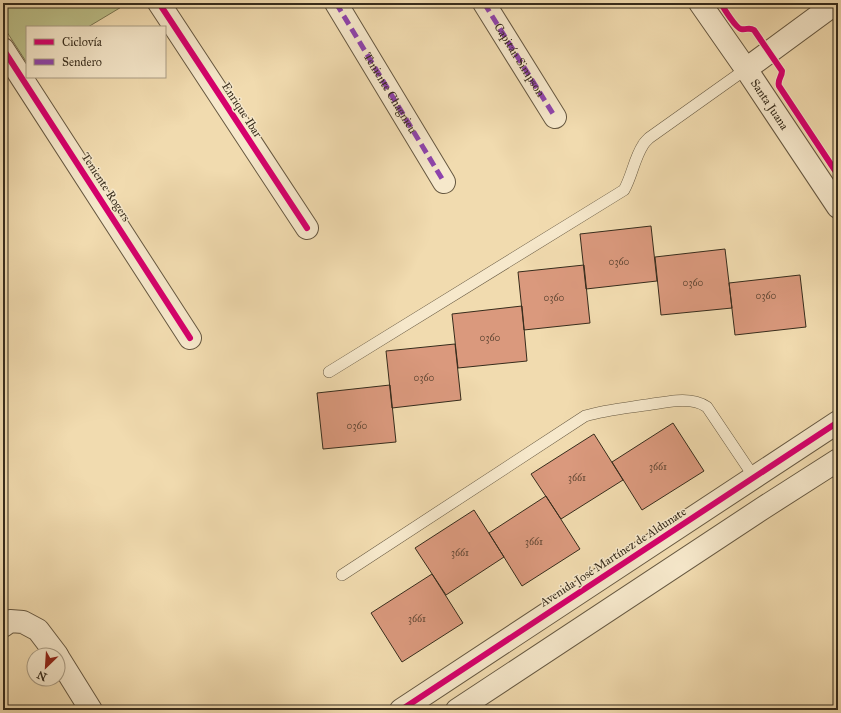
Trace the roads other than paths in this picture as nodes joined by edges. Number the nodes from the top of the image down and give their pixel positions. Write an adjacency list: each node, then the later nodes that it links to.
1 (159, 3): 11 (street, Enrique Ibar)
2 (336, 3): 9 (street, Teniente Chagnieu)
3 (484, 3): 8 (street, Capitán Simpson)
4 (700, 3): 7 (street, Santa Juana)
5 (836, 3): 7 (street)
6 (3, 49): 12 (street, Teniente Rogers)
7 (746, 68): 10 (street, Santa Juana); 13 (lane)
8 (556, 117)
9 (444, 182)
10 (838, 207)
11 (307, 228)
12 (190, 338)
13 (329, 372)
14 (838, 422): 16 (street, Avenida José Martínez de Aldunate)
15 (838, 460): 23 (street)
16 (754, 477): 17 (lane); 22 (street, Avenida José Martínez de Aldunate)
17 (342, 575)
18 (3, 626): 19 (street)
19 (50, 647)
20 (66, 671): 21 (street)
21 (90, 710)
22 (400, 710)
23 (457, 710)

